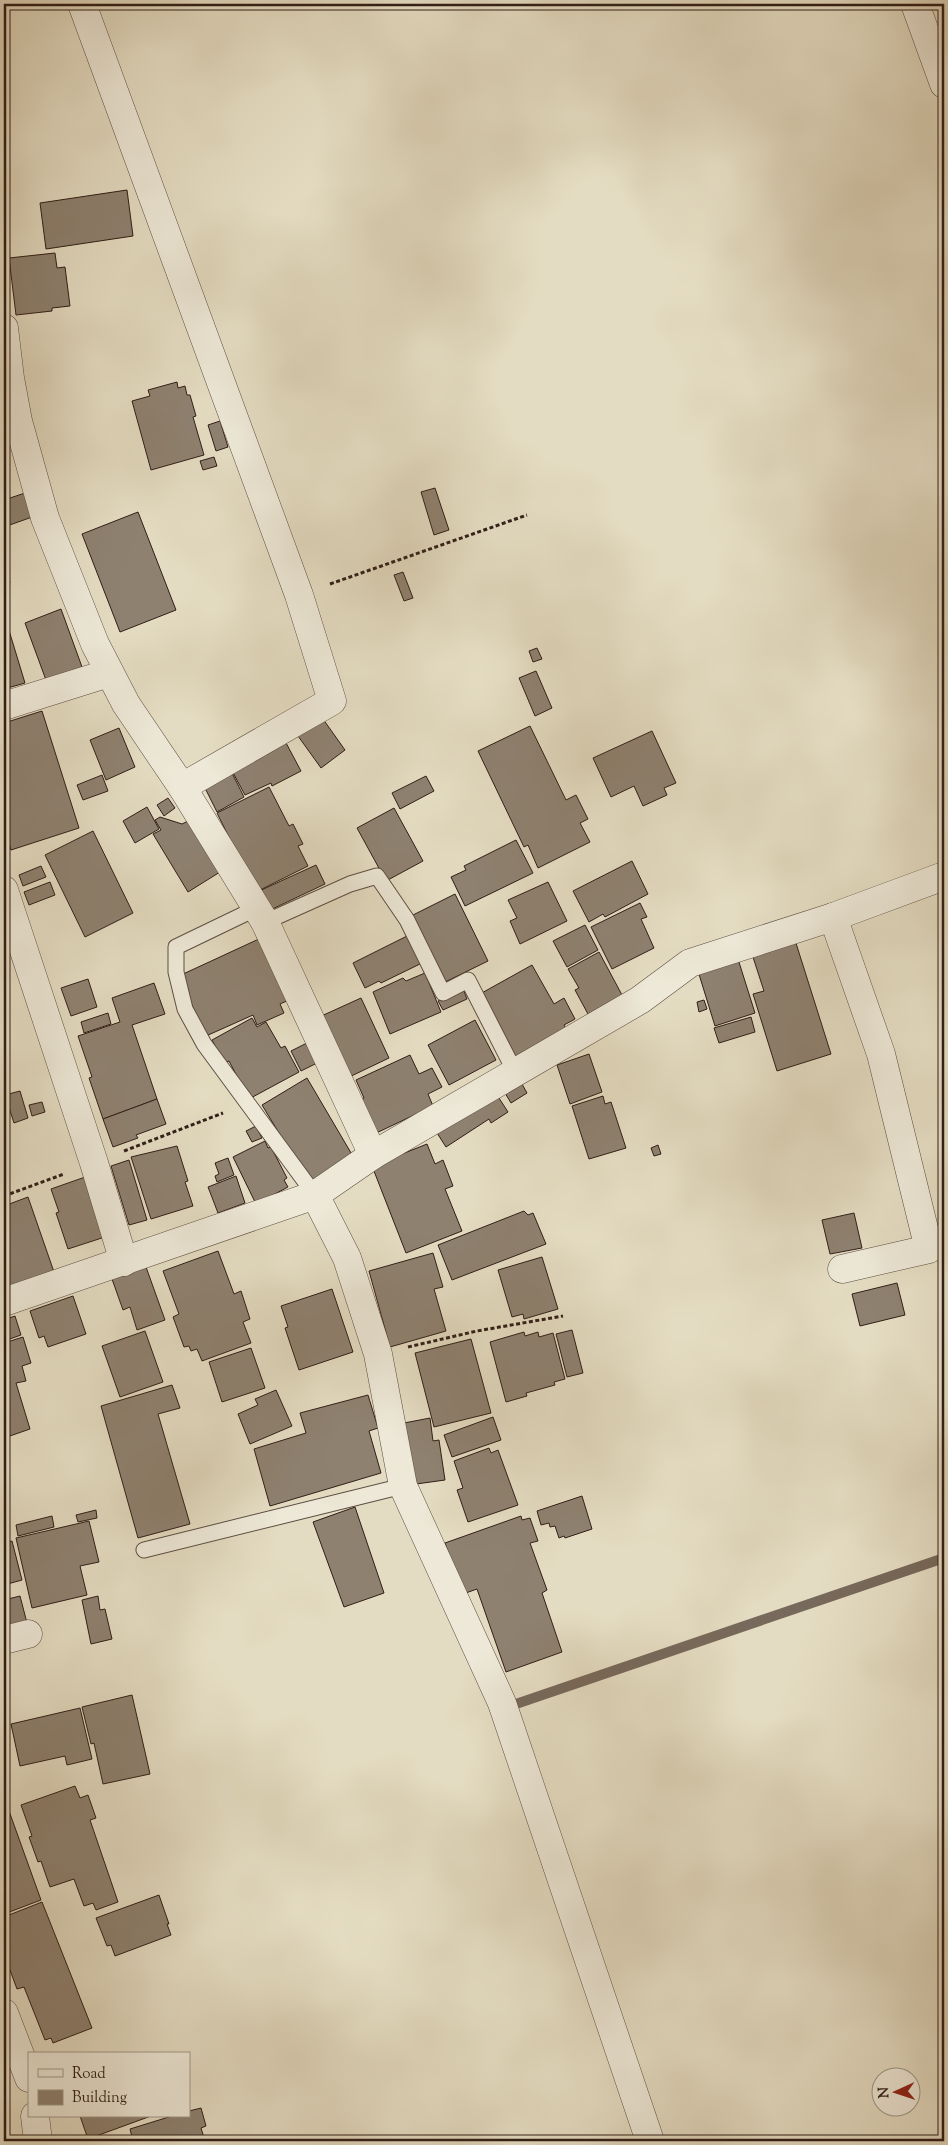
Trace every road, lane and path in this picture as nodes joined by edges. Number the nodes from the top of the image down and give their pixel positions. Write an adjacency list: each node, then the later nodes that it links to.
1 (82, 4): 7 (street)
2 (915, 4): 3 (street)
3 (944, 84)
4 (4, 328): 5 (street)
5 (7, 379): 8 (street)
6 (527, 515): 7 (path)
7 (299, 595): 10 (street)
8 (109, 673): 9 (street); 10 (street)
9 (4, 706)
10 (182, 787): 13 (street)
11 (944, 876): 14 (street)
12 (4, 890): 18 (street)
13 (261, 915): 15 (lane); 16 (lane); 17 (street)
14 (833, 917): 15 (street); 22 (street)
15 (516, 1072): 17 (street)
16 (249, 1103): 18 (path); 19 (lane)
17 (373, 1155): 19 (street)
18 (94, 1163): 20 (path); 21 (street)
19 (315, 1195): 21 (street); 25 (street)
20 (4, 1196)
21 (124, 1262): 23 (street)
22 (842, 1269)
23 (4, 1302)
24 (563, 1316): 25 (path)
25 (378, 1354): 26 (street)
26 (403, 1486): 27 (lane); 32 (street)
27 (144, 1550)
28 (4, 2013): 29 (street)
29 (28, 2075)
30 (35, 2118): 31 (street)
31 (38, 2141)
32 (650, 2141)

